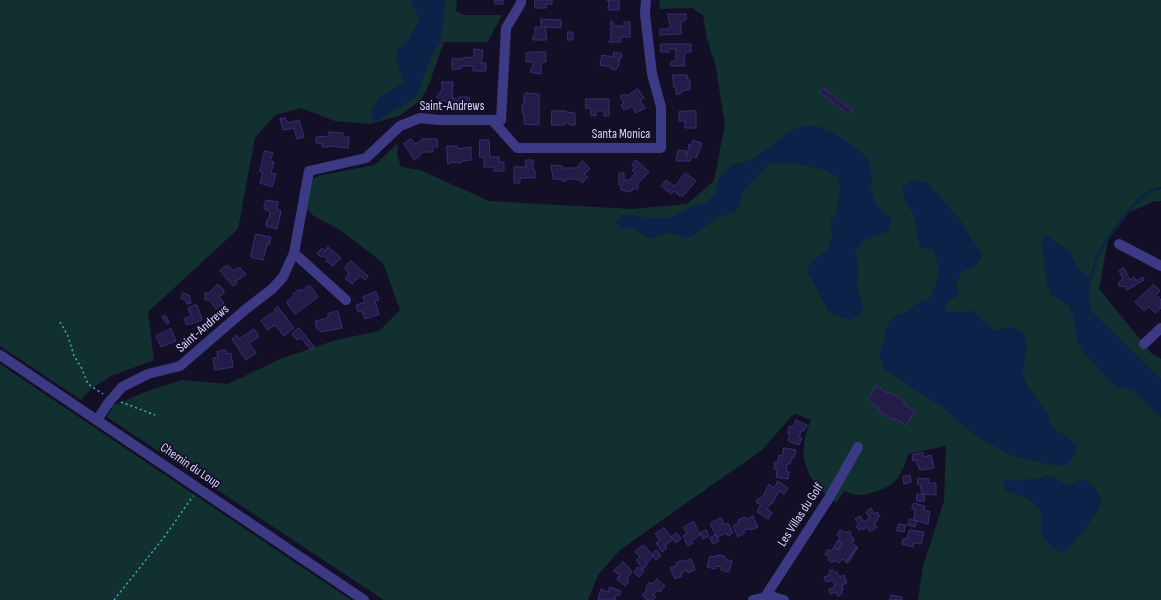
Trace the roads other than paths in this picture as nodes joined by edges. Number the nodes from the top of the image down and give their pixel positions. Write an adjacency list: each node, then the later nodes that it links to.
1 (521, 0): 3 (street)
2 (646, 0): 3 (street, Santa Monica)
3 (497, 120): 5 (street, Saint-Andrews)
4 (1119, 244): 6 (street)
5 (294, 252): 7 (street); 11 (street, Saint-Andrews)
6 (1161, 266)
7 (346, 300)
8 (1161, 328): 9 (street)
9 (1144, 344)
10 (0, 355): 11 (street, Chemin du Loup)
11 (97, 420): 14 (street, Chemin du Loup)
12 (858, 447): 13 (street, Les Villas du Golf)
13 (764, 597): 15 (street); 16 (street)
14 (364, 600)
15 (753, 600)
16 (784, 600)

